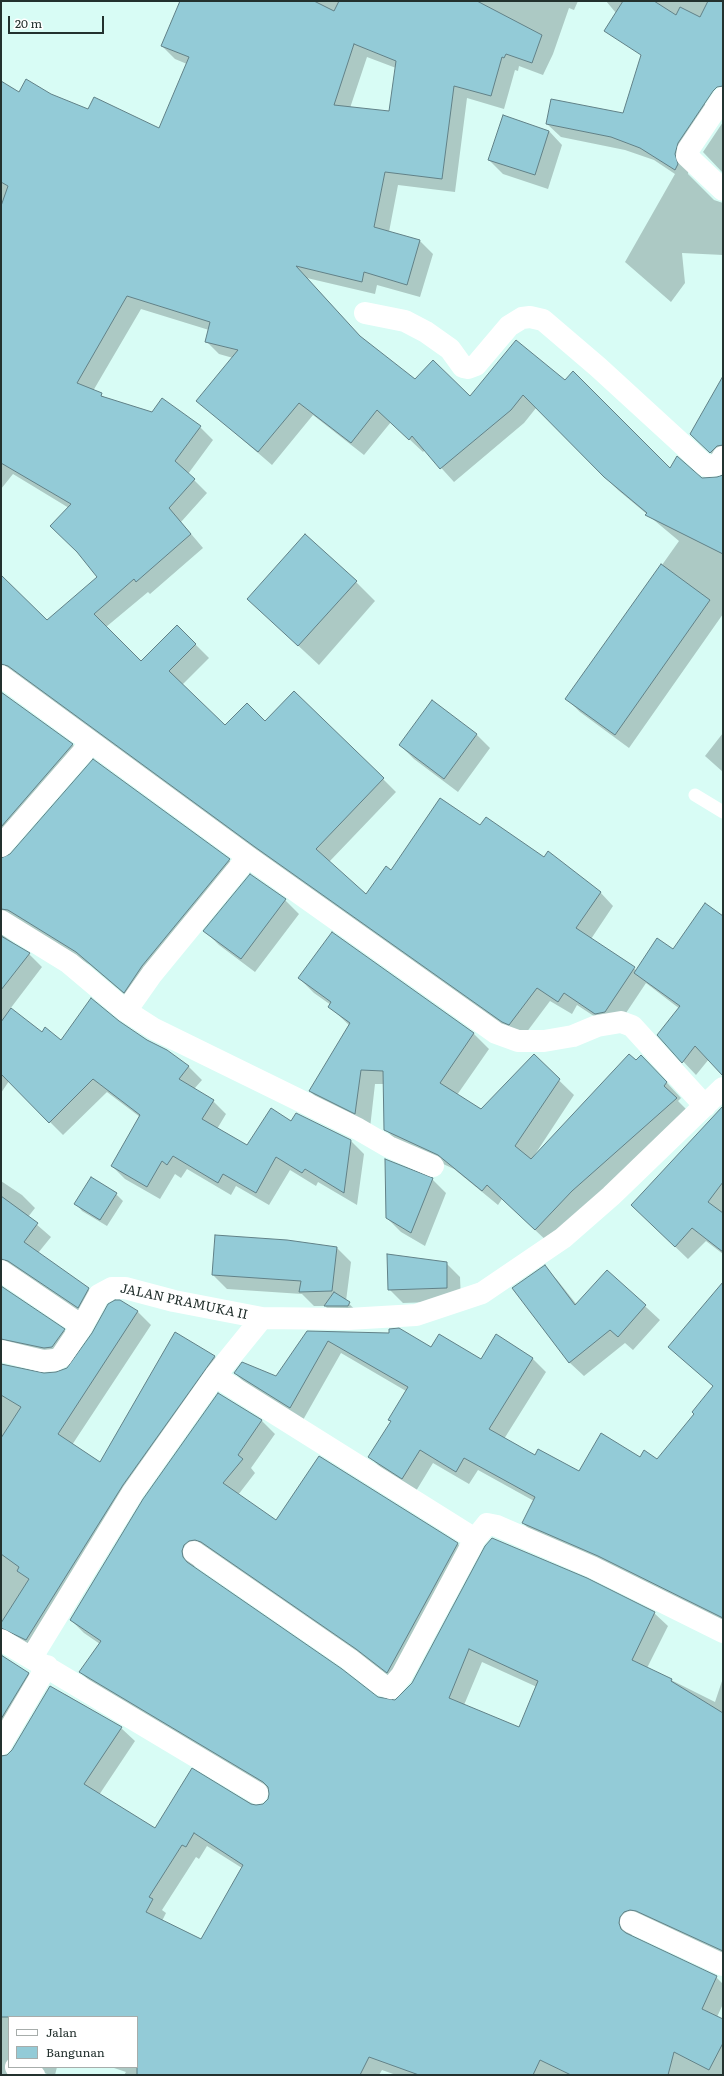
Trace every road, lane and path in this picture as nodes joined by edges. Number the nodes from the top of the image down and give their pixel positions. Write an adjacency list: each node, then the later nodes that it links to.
1 (723, 98): 2 (street)
2 (723, 190)
3 (365, 313): 4 (street)
4 (723, 457)
5 (1, 676): 6 (street)
6 (91, 743): 9 (street); 10 (street)
7 (695, 795): 8 (lane)
8 (723, 812)
9 (1, 846)
10 (248, 857): 12 (street); 14 (street)
11 (1, 921): 12 (street)
12 (126, 1011): 15 (street)
13 (723, 1088): 14 (street, JALAN PRAMUKA II)
14 (705, 1106): 17 (street, JALAN PRAMUKA II)
15 (433, 1166)
16 (1, 1271): 18 (street)
17 (262, 1318): 18 (street, JALAN PRAMUKA II); 20 (street)
18 (82, 1326): 19 (street, JALAN PRAMUKA II)
19 (1, 1351)
20 (215, 1376): 21 (street); 25 (street)
21 (475, 1539): 22 (street); 23 (street)
22 (194, 1552)
23 (723, 1632)
24 (1, 1640): 25 (street)
25 (39, 1662): 26 (street); 27 (street)
26 (1, 1744)
27 (257, 1793)
28 (631, 1922): 29 (street)
29 (723, 1965)
30 (18, 2068): 31 (street)
31 (34, 2075)

